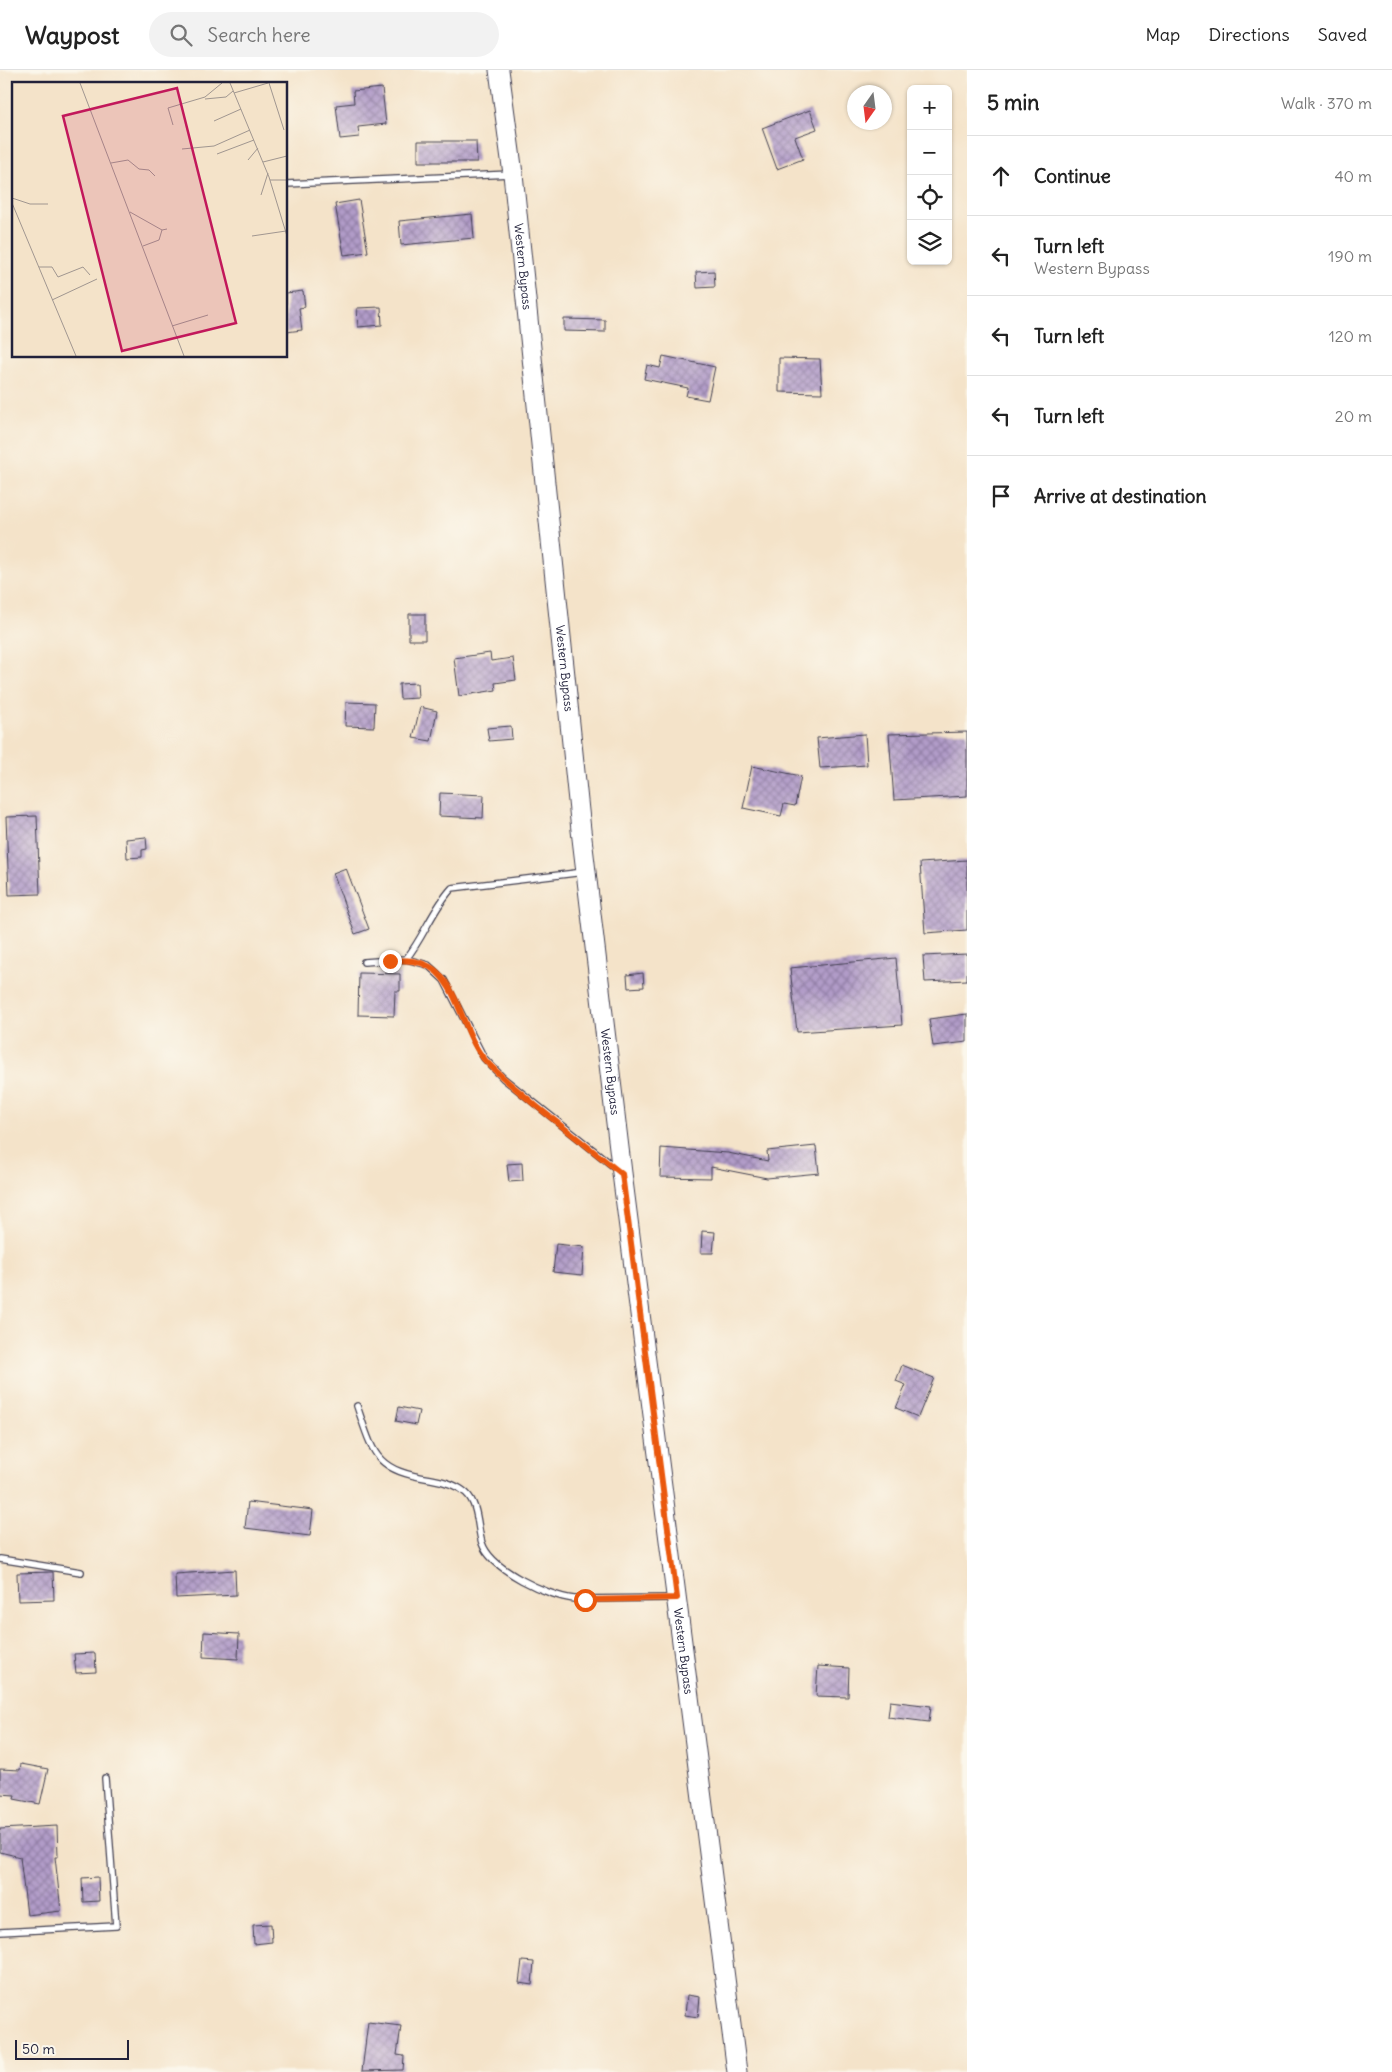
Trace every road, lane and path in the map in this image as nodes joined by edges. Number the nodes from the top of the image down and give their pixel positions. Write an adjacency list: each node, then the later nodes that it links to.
1 (499, 70): 2 (main road, Western Bypass)
2 (513, 174): 3 (lane); 4 (main road, Western Bypass)
3 (288, 184)
4 (586, 872): 5 (lane); 7 (main road, Western Bypass)
5 (406, 959): 6 (lane); 7 (lane)
6 (364, 962)
7 (622, 1174): 11 (main road, Western Bypass)
8 (357, 1406): 11 (lane)
9 (0, 1559): 10 (lane)
10 (82, 1572)
11 (677, 1598): 14 (main road, Western Bypass)
12 (105, 1778): 13 (lane)
13 (0, 1932)
14 (737, 2072)

